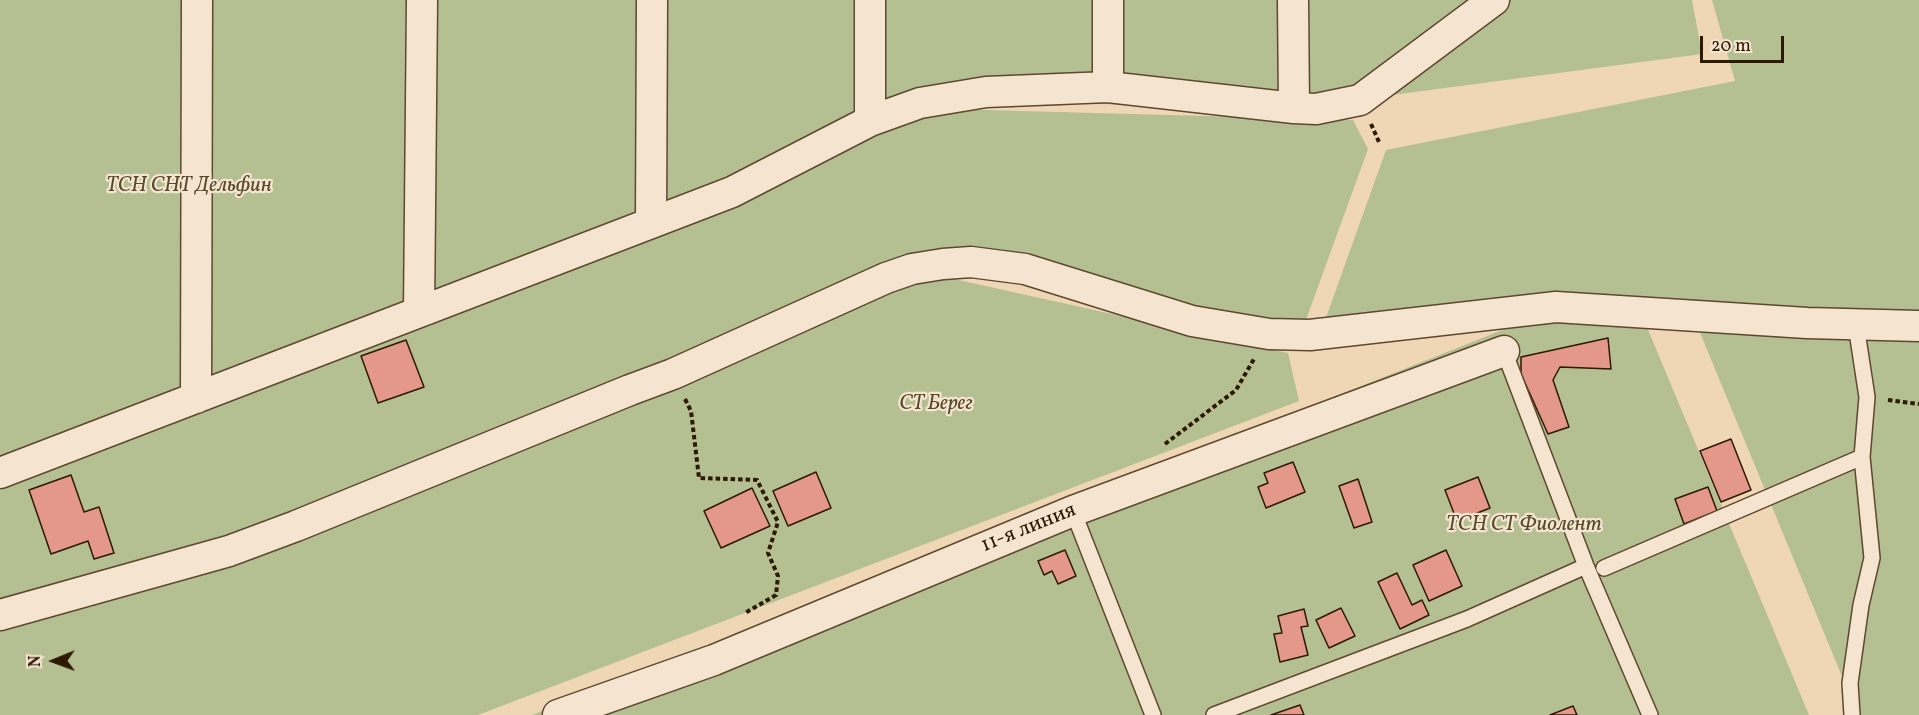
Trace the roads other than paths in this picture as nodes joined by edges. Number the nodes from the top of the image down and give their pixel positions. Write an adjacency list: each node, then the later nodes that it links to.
1 (197, 0): 16 (street)
2 (422, 0): 12 (street)
3 (652, 0): 11 (street)
4 (870, 0): 10 (street)
5 (1108, 0): 8 (street)
6 (1293, 0): 9 (street)
7 (1494, 0): 9 (street)
8 (1108, 87): 9 (street); 10 (street)
9 (1294, 108)
10 (870, 121): 11 (street)
11 (651, 223): 12 (street)
12 (419, 312): 16 (street)
13 (1856, 326): 14 (street); 17 (lane); 22 (street)
14 (1919, 326)
15 (1504, 351): 19 (street, 11-я линия); 20 (lane)
16 (196, 398): 18 (street)
17 (1862, 457): 21 (lane); 27 (lane)
18 (0, 473)
19 (1073, 511): 23 (street, 11-я линия); 24 (lane)
20 (1586, 566): 25 (lane); 26 (lane)
21 (1604, 568)
22 (0, 615)
23 (558, 715)
24 (1153, 715)
25 (1214, 715)
26 (1650, 715)
27 (1852, 715)

